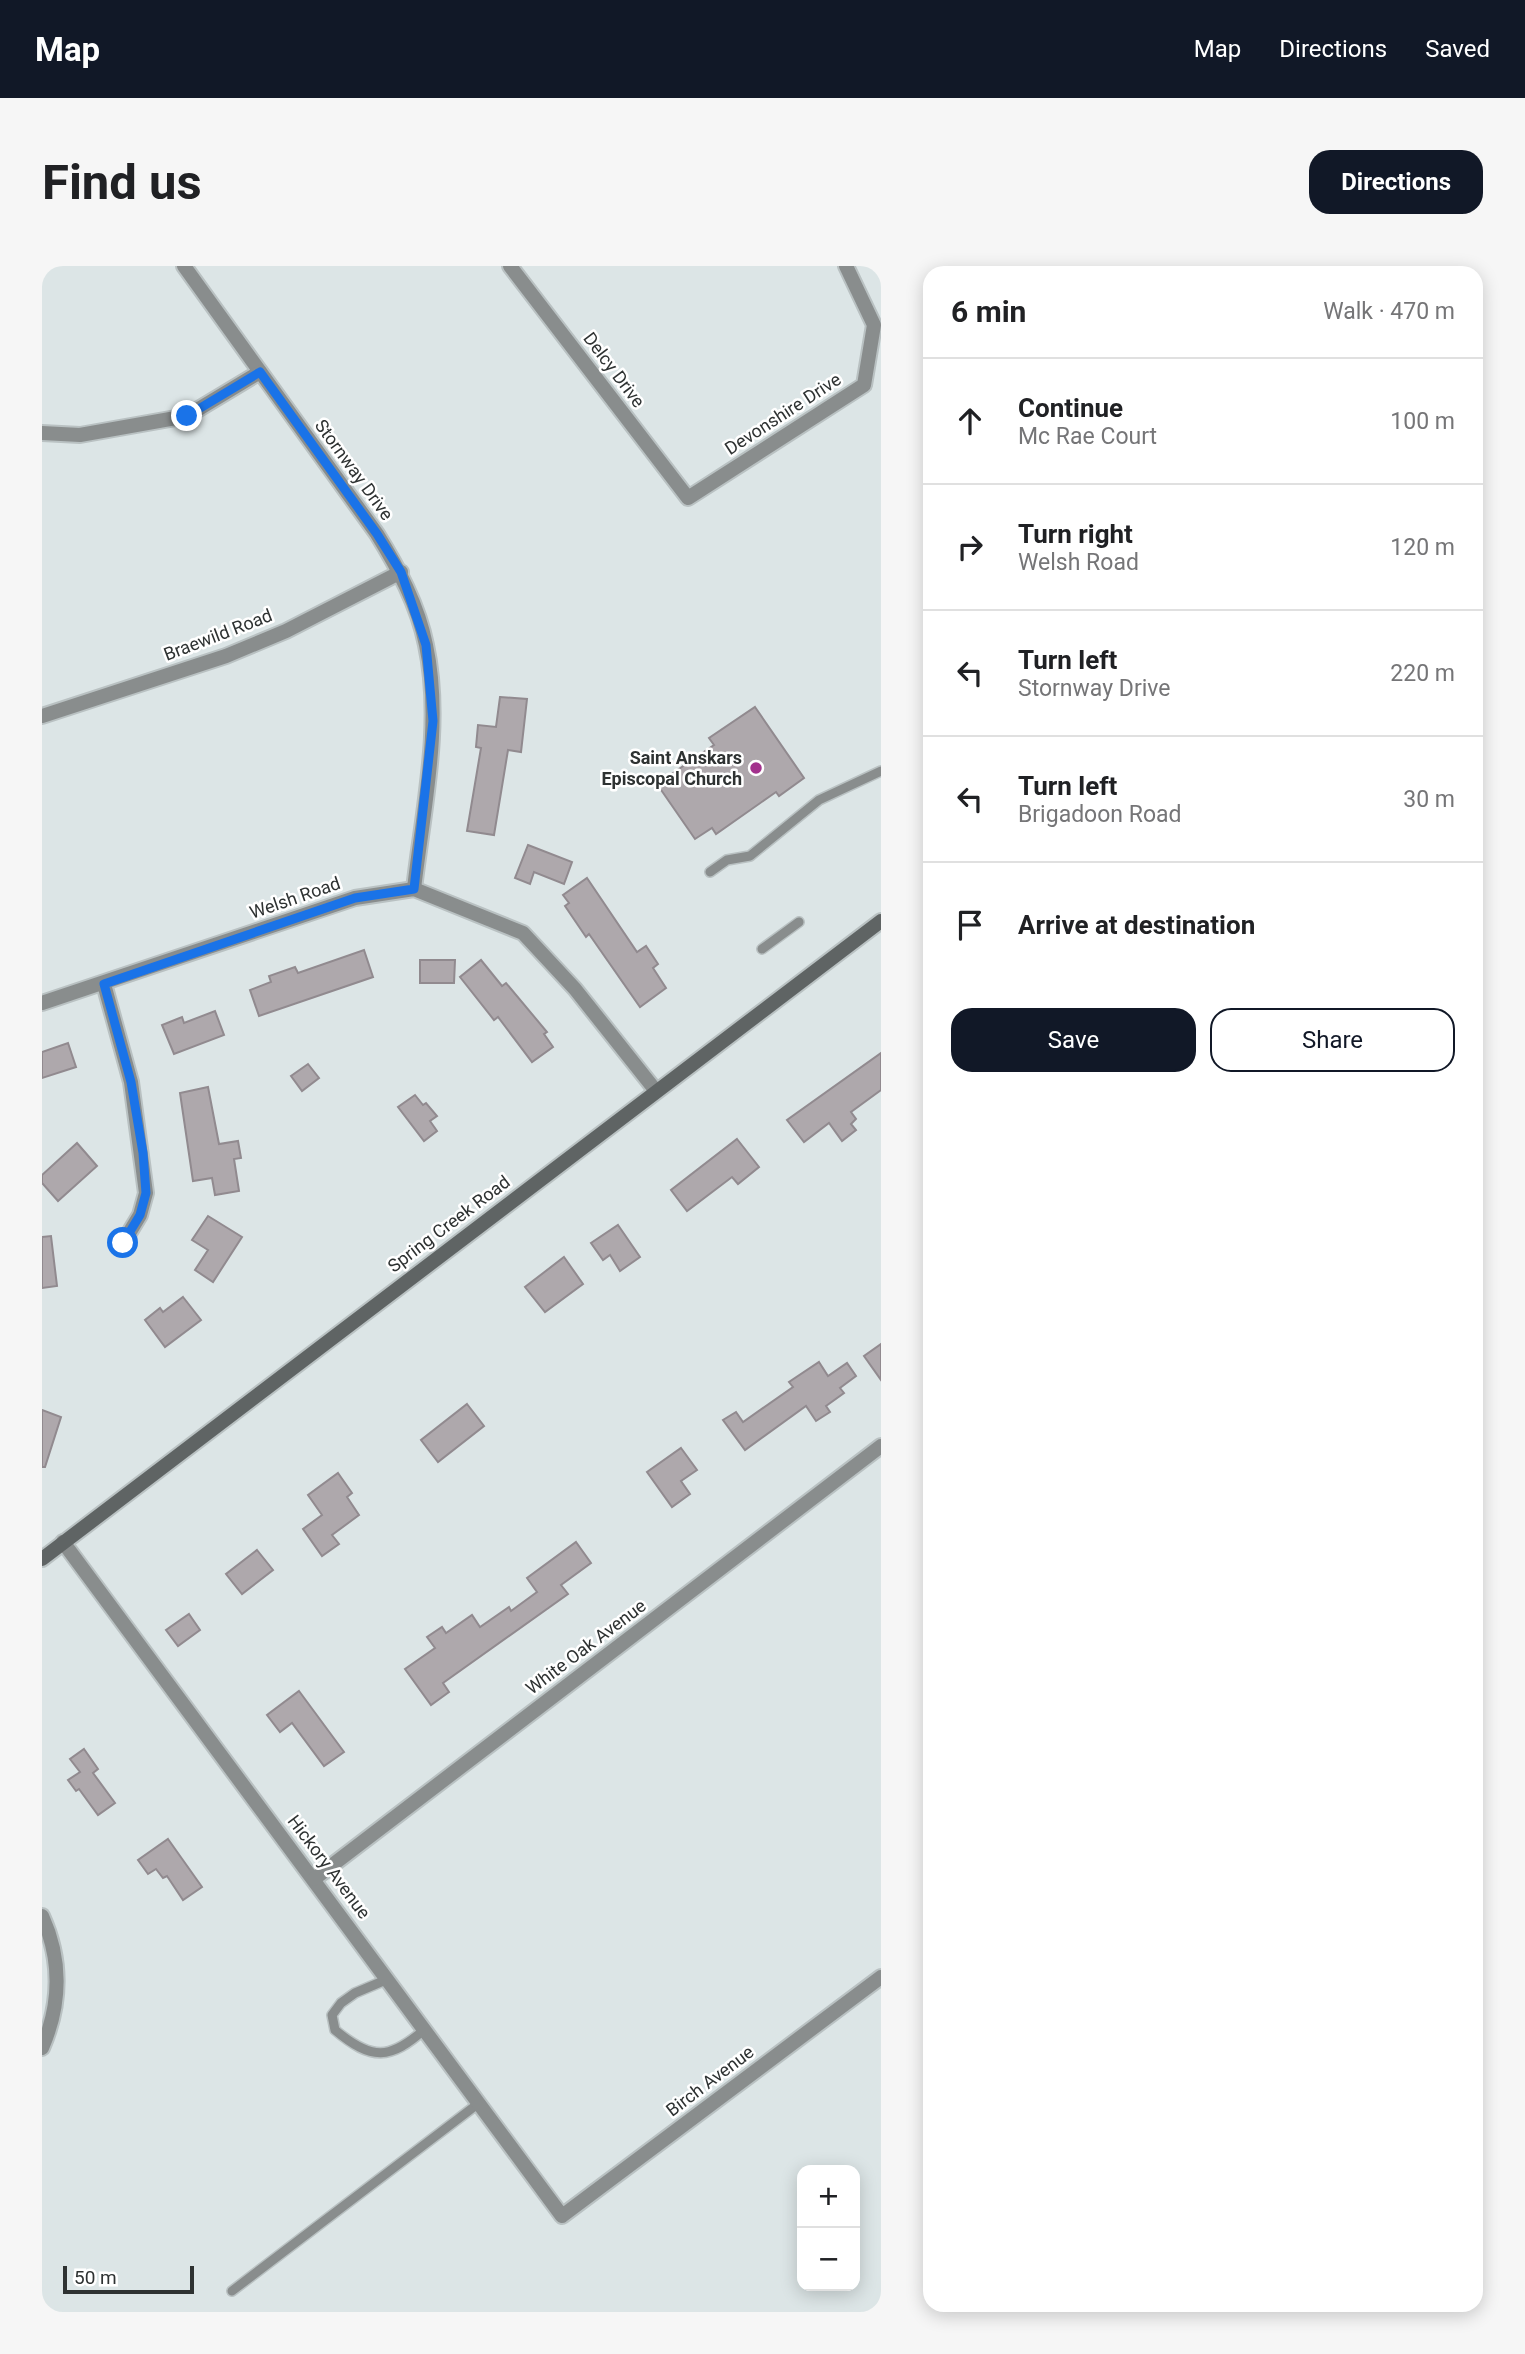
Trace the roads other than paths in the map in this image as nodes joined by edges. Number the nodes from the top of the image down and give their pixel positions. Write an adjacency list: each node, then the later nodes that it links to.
1 (184, 266): 4 (street, Stornway Drive)
2 (510, 266): 6 (street, Delcy Drive)
3 (846, 266): 6 (street, Devonshire Drive)
4 (260, 372): 5 (street); 7 (street, Stornway Drive)
5 (42, 433)
6 (688, 498)
7 (401, 572): 8 (street, Braewild Road); 11 (street, Stornway Drive)
8 (42, 716)
9 (881, 771): 10 (lane)
10 (710, 872)
11 (414, 889): 15 (street, Welsh Road); 17 (street)
12 (881, 920): 17 (main road, Spring Creek Road)
13 (799, 922): 14 (lane)
14 (762, 949)
15 (104, 984): 16 (street, Welsh Road); 18 (street)
16 (42, 1003)
17 (656, 1091): 20 (main road, Spring Creek Road)
18 (123, 1243)
19 (881, 1446): 22 (street, White Oak Avenue)
20 (63, 1542): 21 (main road, Spring Creek Road); 22 (street, Hickory Avenue)
21 (42, 1559)
22 (314, 1879): 25 (street, Hickory Avenue)
23 (42, 1916): 27 (street)
24 (881, 1977): 29 (street, Birch Avenue)
25 (388, 1979): 26 (street, Hickory Avenue); 26 (lane)
26 (425, 2029): 28 (street, Hickory Avenue)
27 (42, 2048)
28 (479, 2103): 29 (street, Hickory Avenue); 30 (lane)
29 (562, 2216)
30 (232, 2291)

